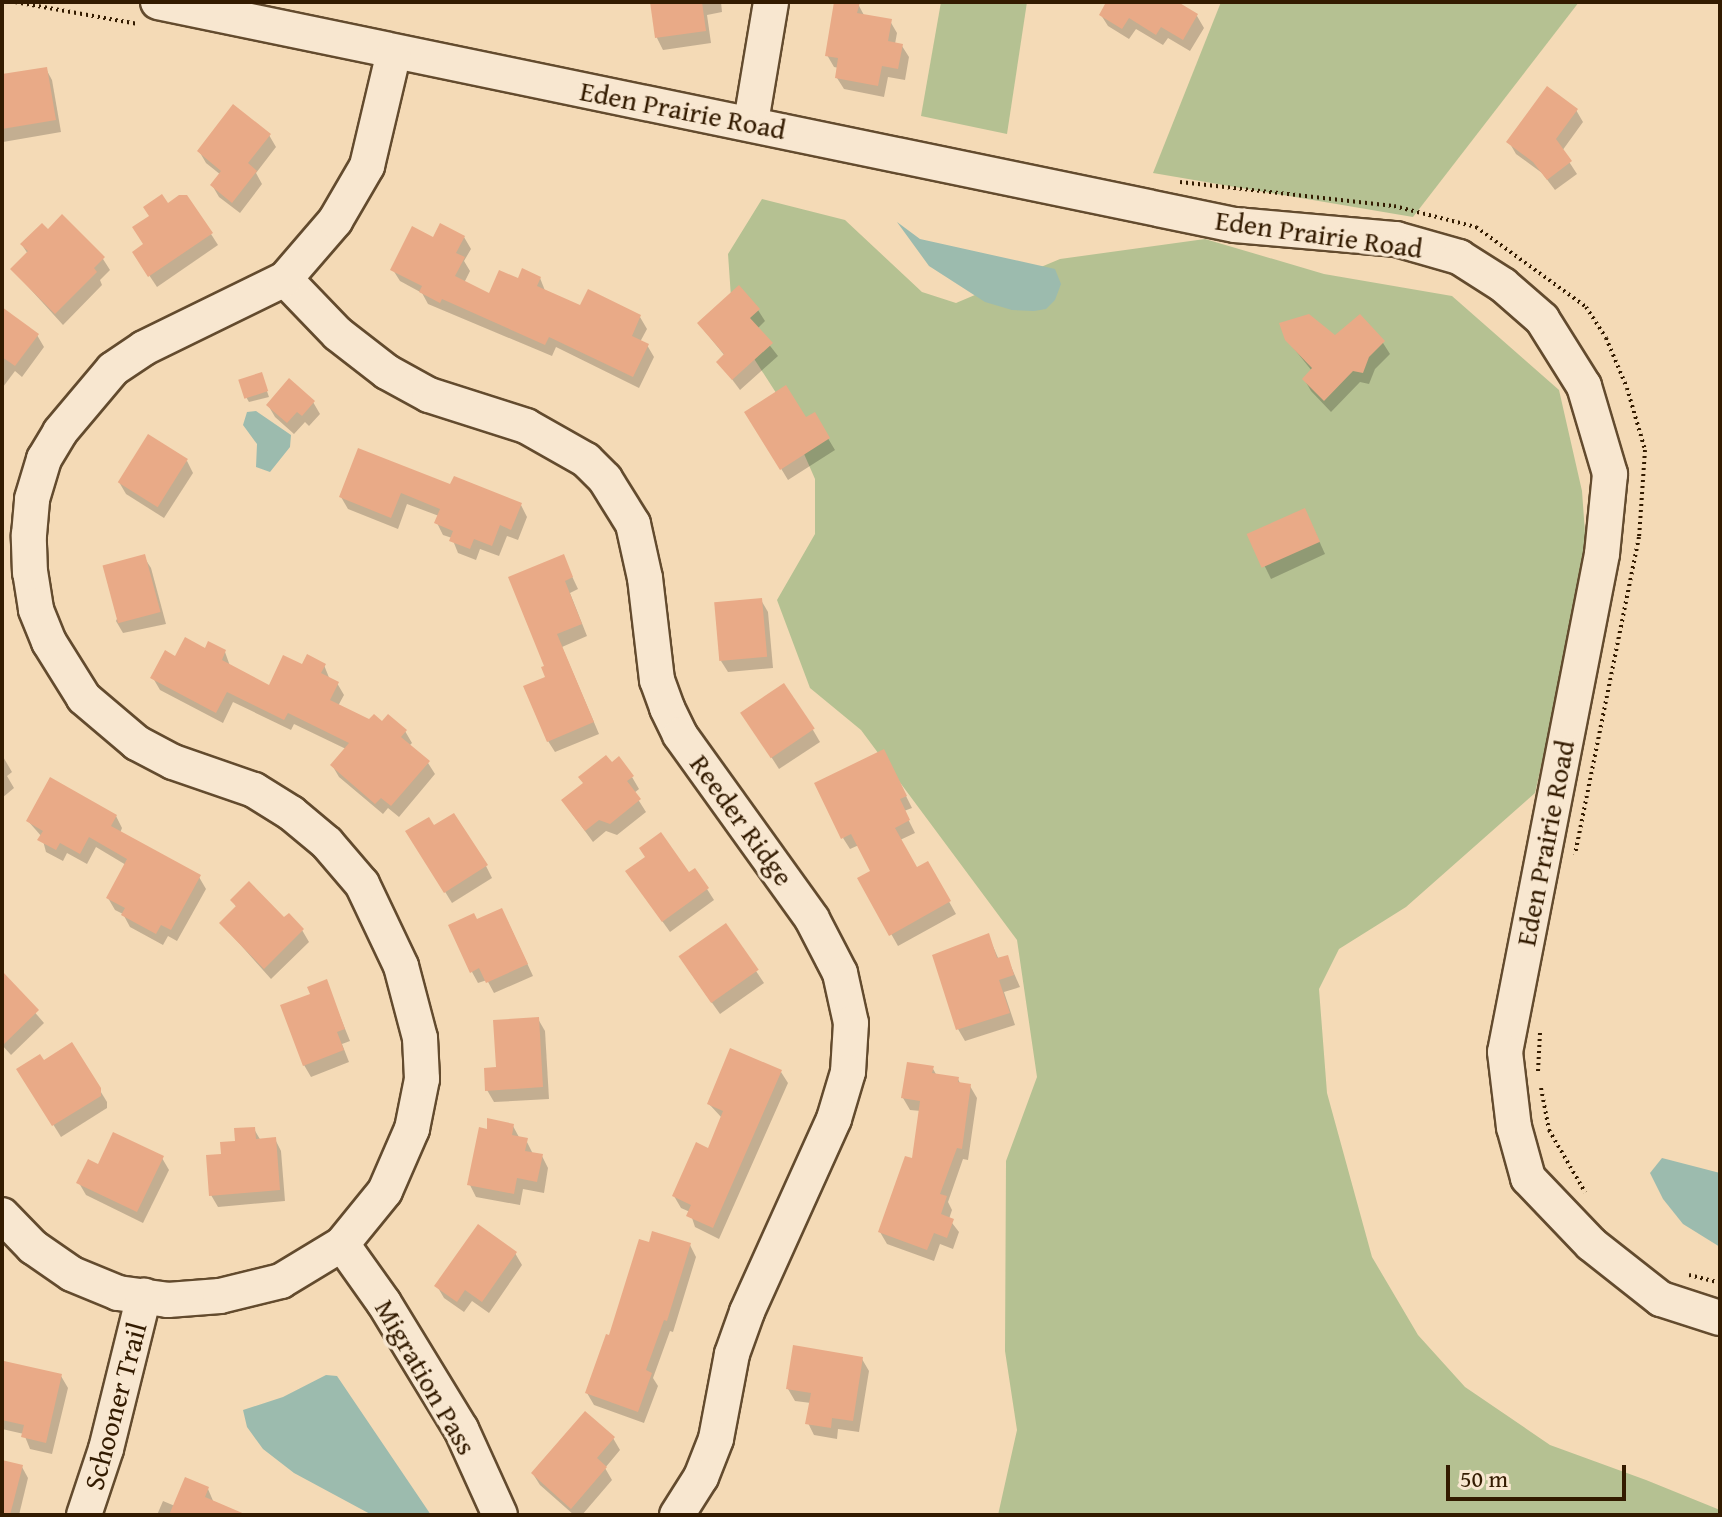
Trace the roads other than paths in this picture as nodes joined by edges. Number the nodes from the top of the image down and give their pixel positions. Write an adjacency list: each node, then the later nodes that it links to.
1 (158, 2): 3 (street, Eden Prairie Road)
2 (771, 2): 4 (street)
3 (394, 52): 4 (street, Eden Prairie Road); 5 (street)
4 (751, 122): 9 (street, Eden Prairie Road)
5 (285, 279): 7 (street); 10 (street, Reeder Ridge)
6 (2, 1215): 8 (street)
7 (342, 1244): 8 (street); 12 (street, Migration Pass)
8 (144, 1296): 11 (street, Schooner Trail)
9 (1720, 1318)
10 (680, 1514)
11 (84, 1515)
12 (500, 1515)

